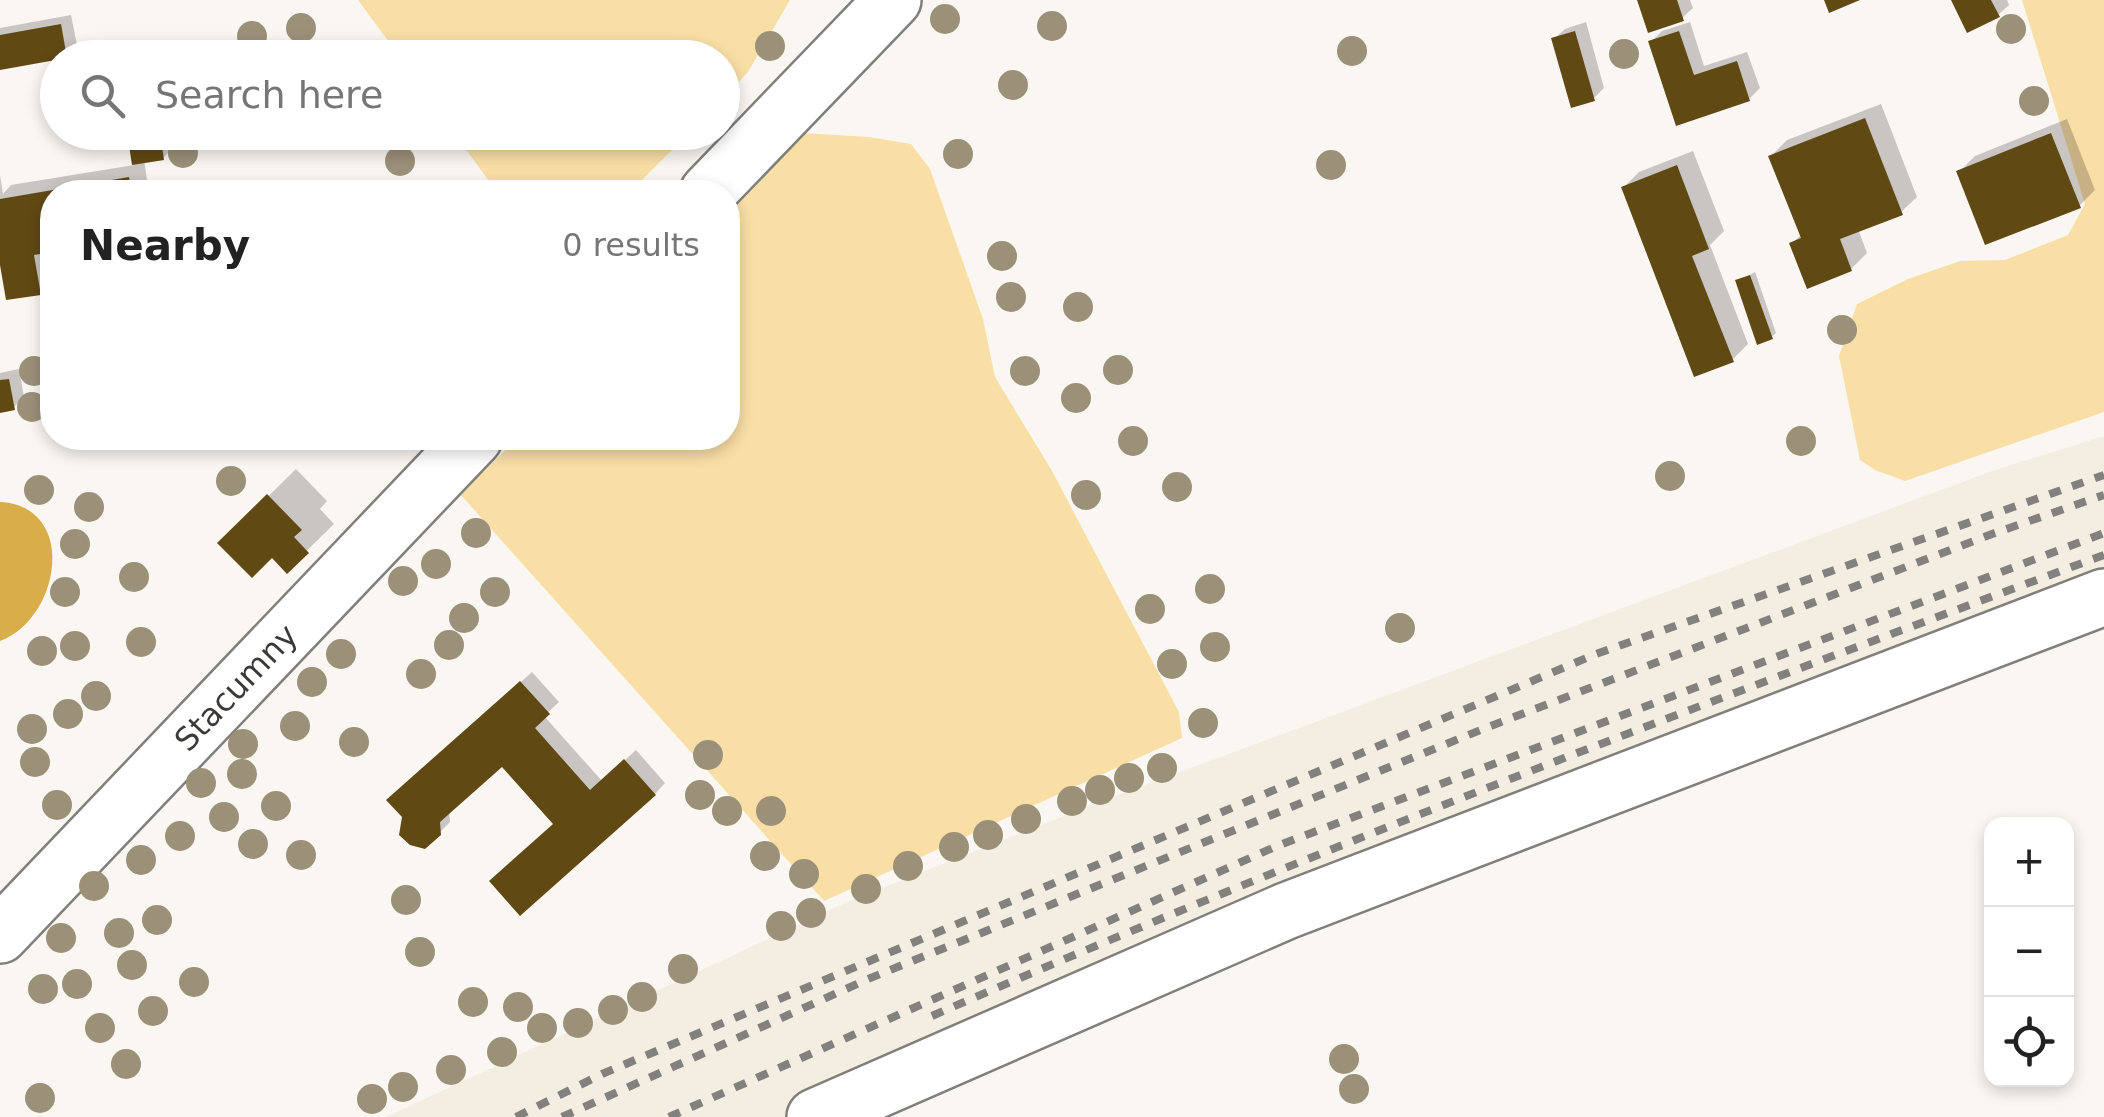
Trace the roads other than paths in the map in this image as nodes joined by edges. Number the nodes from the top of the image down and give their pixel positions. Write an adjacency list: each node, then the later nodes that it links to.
1 (893, 0): 2 (street)
2 (720, 180)
3 (463, 450): 5 (street, Stacumny)
4 (2104, 597): 6 (street)
5 (0, 935)
6 (815, 1117)

